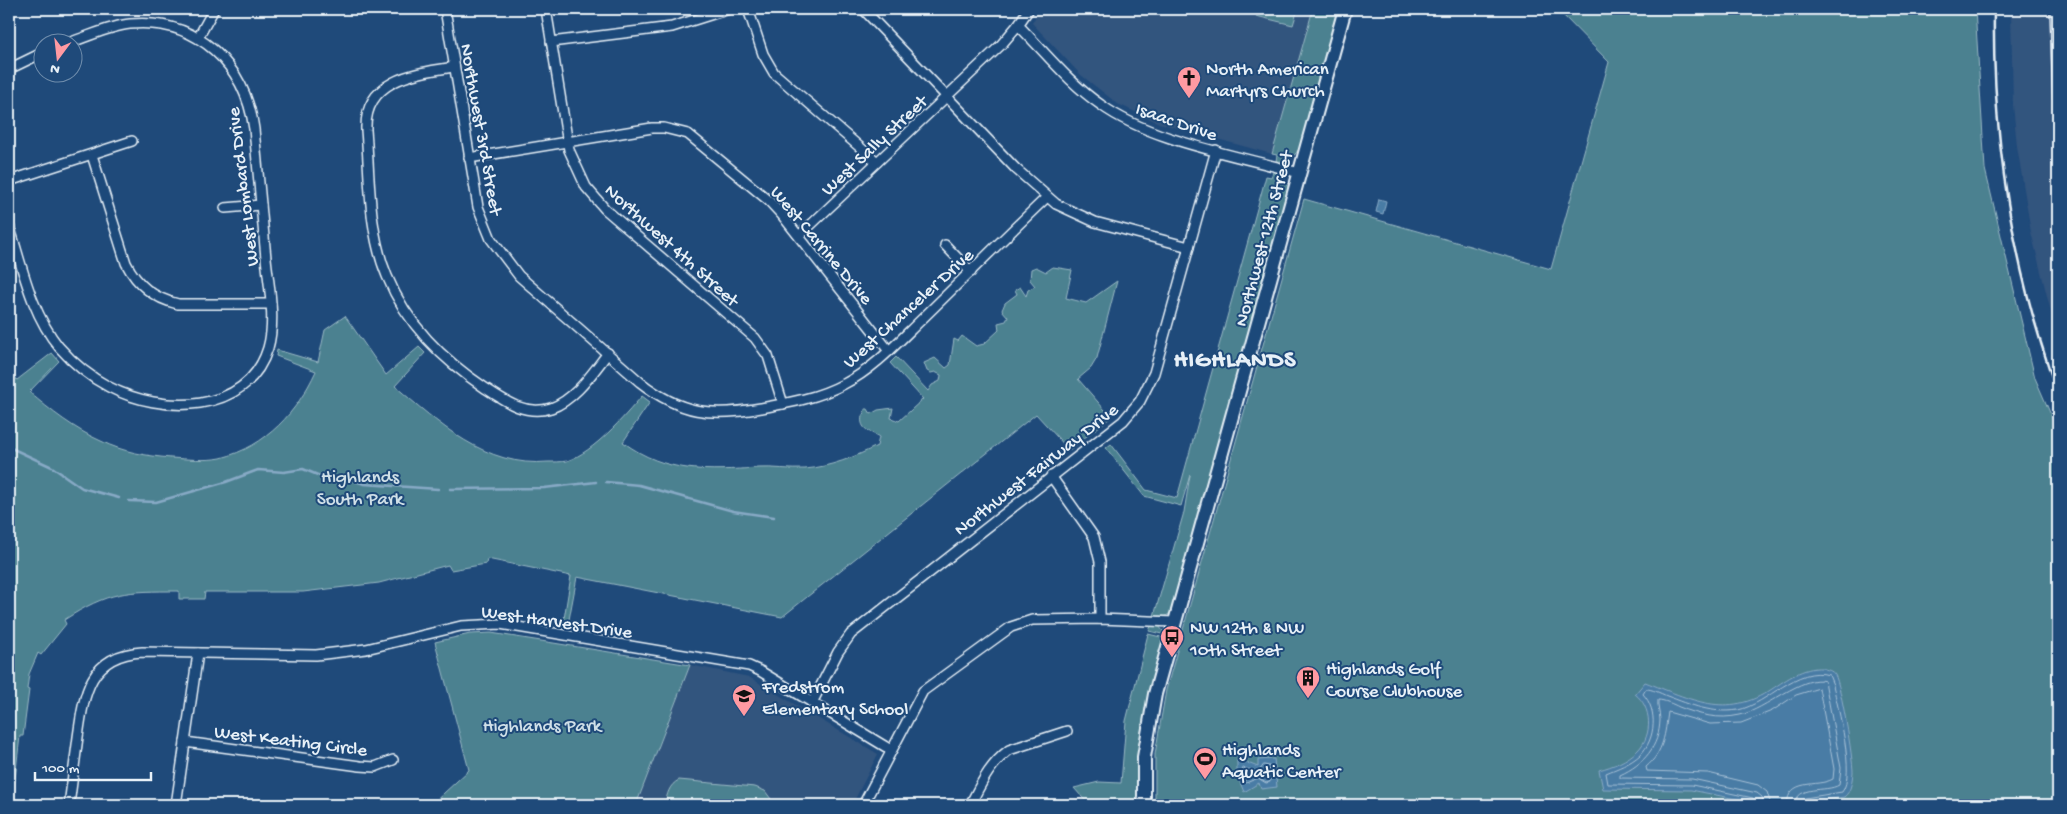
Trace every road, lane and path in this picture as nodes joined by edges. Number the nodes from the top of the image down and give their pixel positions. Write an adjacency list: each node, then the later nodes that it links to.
1 (214, 9): 12 (street)
2 (445, 9): 15 (street, Northwest 3rd Street)
3 (546, 9): 13 (street, Northwest 4th Street)
4 (729, 9): 13 (street)
5 (748, 9): 24 (street)
6 (863, 9): 18 (street)
7 (1029, 9): 10 (street, West Sally Street)
8 (1345, 9): 25 (main road, Northwest 12th Street)
9 (2055, 9): 17 (street)
10 (1018, 26): 18 (street, West Sally Street); 21 (street, Isaac Drive)
11 (82, 38): 12 (street, West Lombard Drive)
12 (198, 38): 28 (street, West Lombard Drive)
13 (551, 42): 20 (street, Northwest 4th Street)
14 (32, 58): 16 (street)
15 (454, 67): 23 (street, Northwest 3rd Street); 37 (street)
16 (9, 69)
17 (2058, 96)
18 (947, 97): 24 (street, West Sally Street); 27 (street)
19 (132, 141): 22 (street)
20 (568, 141): 23 (street, West Carrine Drive); 31 (street, West Carrine Drive); 38 (street, Northwest 4th Street)
21 (1216, 150): 25 (street, Isaac Drive); 33 (street, Northwest Fairway Drive)
22 (92, 154): 26 (street); 35 (street)
23 (469, 158): 37 (street, Northwest 3rd Street)
24 (877, 162): 31 (street, West Sally Street)
25 (1299, 173): 41 (main road, Northwest 12th Street)
26 (9, 181)
27 (1047, 197): 33 (street); 34 (street, West Chanceler Drive)
28 (261, 204): 29 (street); 35 (street, West Lombard Drive)
29 (225, 208)
30 (9, 225): 35 (street, West Lombard Drive)
31 (799, 236): 36 (street, West Carrine Drive)
32 (946, 245): 34 (street)
33 (1189, 247): 39 (street, Northwest Fairway Drive)
34 (970, 272): 36 (street, West Chanceler Drive)
35 (270, 304)
36 (889, 351): 38 (street, West Chanceler Drive)
37 (608, 353): 38 (street, West Chanceler Drive)
38 (783, 404)
39 (1051, 476): 40 (street); 43 (street, Northwest Fairway Drive)
40 (1100, 619): 41 (street); 46 (street)
41 (1174, 622): 52 (main road, Northwest 12th Street)
42 (198, 653): 43 (street, West Harvest Drive); 45 (street); 48 (street)
43 (812, 703): 46 (street, West Harvest Drive)
44 (1067, 731): 51 (street)
45 (185, 742): 47 (street, West Keating Circle); 49 (street)
46 (891, 750): 50 (street)
47 (393, 760)
48 (68, 805)
49 (176, 805)
50 (863, 805)
51 (970, 805)
52 (1144, 805)

